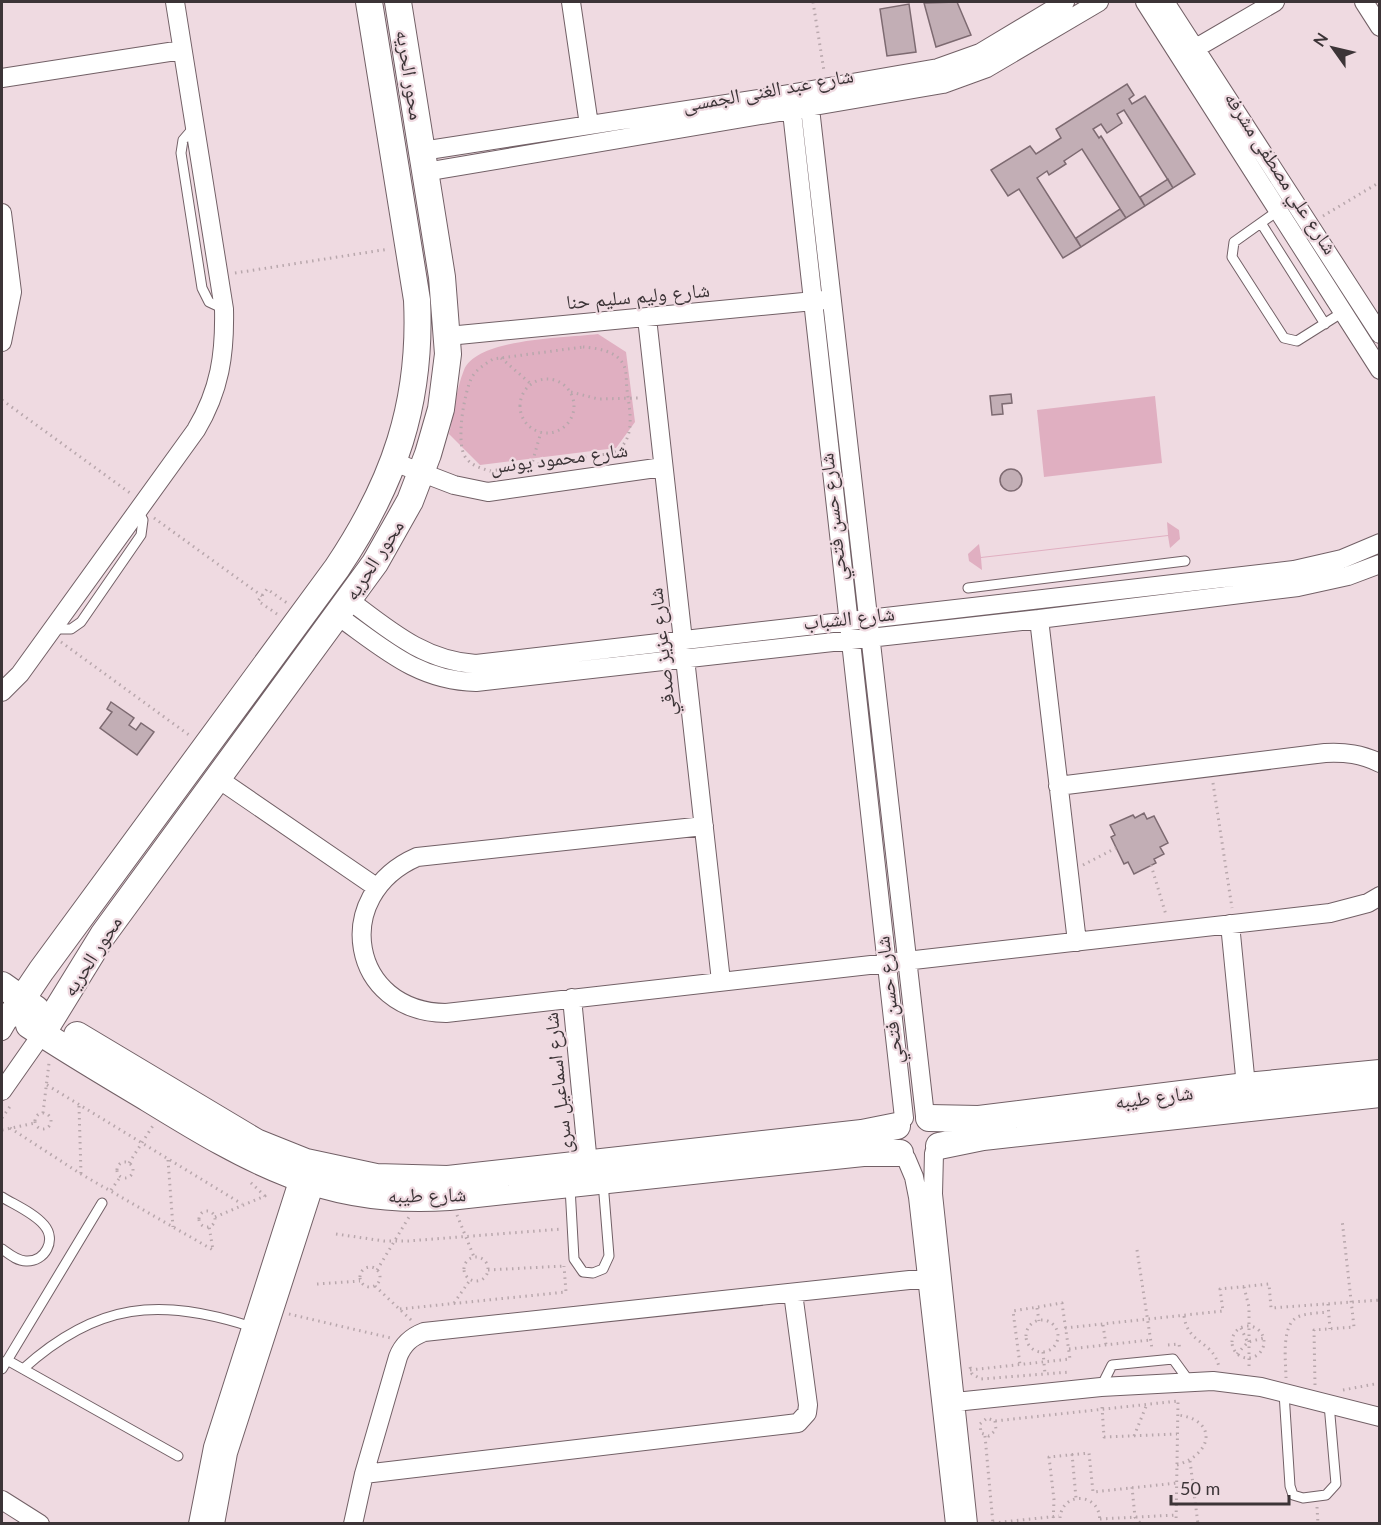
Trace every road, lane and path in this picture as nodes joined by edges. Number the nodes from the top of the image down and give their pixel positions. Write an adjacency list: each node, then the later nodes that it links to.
1 (175, 2): 14 (street)
2 (369, 2): 26 (main road, محور الحريه)
3 (398, 2): 20 (main road, محور الحريه)
4 (571, 2): 19 (street)
5 (813, 2): 16 (path)
6 (1065, 2): 16 (street, شارع عبد الغنى الجمسى)
7 (1099, 2): 17 (street, شارع عبد الغنى الجمسى)
8 (1145, 2): 22 (street, شارع علي مصطفى مشرفه)
9 (1166, 2): 13 (street, شارع علي مصطفى مشرفه)
10 (1275, 2): 13 (street)
11 (1364, 2): 12 (street)
12 (1380, 27)
13 (1196, 48): 25 (street, شارع علي مصطفى مشرفه)
14 (182, 50): 15 (street); 18 (street)
15 (2, 78)
16 (827, 88): 17 (street, شارع عبد الغنى الجمسى)
17 (800, 100): 19 (street, شارع عبد الغنى الجمسى); 20 (street, شارع عبد الغنى الجمسى); 28 (street, شارع حسن فتحي)
18 (196, 125): 27 (street); 29 (lane)
19 (589, 125): 20 (street, شارع عبد الغنى الجمسى)
20 (424, 161): 34 (main road, محور الحريه)
21 (1380, 182): 25 (path)
22 (1279, 210): 24 (lane); 30 (street, شارع علي مصطفى مشرفه)
23 (2, 213): 35 (street)
24 (1261, 223): 32 (lane); 32 (lane)
25 (1309, 225): 33 (street, شارع علي مصطفى مشرفه)
26 (409, 246): 27 (path); 44 (main road, محور الحريه)
27 (219, 276): 29 (street)
28 (822, 300): 31 (street, شارع وليم سليم حنا); 58 (street, شارع حسن فتحي)
29 (224, 309): 49 (street)
30 (1343, 312): 32 (lane); 37 (street, شارع علي مصطفى مشرفه)
31 (647, 318): 34 (street, شارع وليم سليم حنا); 41 (street, شارع عزيز صدقي)
32 (1325, 324)
33 (1380, 334)
34 (448, 336): 47 (main road, محور الحريه)
35 (2, 342)
36 (500, 358): 38 (path); 40 (path); 45 (path)
37 (1380, 370)
38 (531, 384): 39 (path); 43 (path)
39 (571, 392): 40 (path); 43 (path)
40 (628, 398): 41 (path); 45 (path)
41 (655, 398): 46 (street, شارع عزيز صدقي)
42 (2, 400): 49 (path)
43 (541, 432): 45 (path)
44 (394, 462): 47 (street, شارع محمود يونس); 57 (main road, محور الحريه)
45 (531, 466): 48 (path)
46 (663, 467): 48 (street, شارع محمود يونس); 60 (street, شارع عزيز صدقي)
47 (422, 473): 48 (street, شارع محمود يونس); 55 (main road, محور الحريه)
48 (517, 488)
49 (141, 507): 54 (path); 59 (street)
50 (1380, 543): 58 (street, شارع الشباب)
51 (1185, 561): 53 (lane)
52 (1380, 564): 56 (street, شارع الشباب)
53 (968, 588)
54 (262, 596): 57 (path); 57 (path)
55 (343, 608): 60 (street, شارع الشباب); 62 (street, شارع الشباب); 67 (main road, محور الحريه)
56 (1039, 619): 58 (street, شارع الشباب); 68 (street)
57 (298, 621): 64 (main road, محور الحريه)
58 (862, 626): 60 (street, شارع الشباب); 61 (street, شارع حسن فتحي); 78 (street, شارع حسن فتحي)
59 (51, 632): 63 (street); 64 (path)
60 (683, 639): 62 (street, شارع عزيز صدقي)
61 (851, 640): 62 (street, شارع الشباب); 79 (street, شارع حسن فتحي)
62 (685, 659): 69 (street, شارع عزيز صدقي)
63 (2, 692)
64 (206, 746): 82 (main road, محور الحريه)
65 (1380, 764): 66 (street)
66 (1211, 767): 68 (street); 75 (path)
67 (218, 778): 73 (street); 83 (main road, محور الحريه)
68 (1059, 786): 77 (street)
69 (704, 826): 73 (street); 80 (street, شارع عزيز صدقي)
70 (1116, 848): 71 (path)
71 (1088, 862)
72 (1151, 866): 76 (path)
73 (376, 887): 81 (street)
74 (1380, 896): 75 (street)
75 (1232, 924): 76 (street); 89 (street)
76 (1170, 931): 77 (street)
77 (1077, 942): 78 (street)
78 (907, 960): 79 (street); 96 (street, شارع حسن فتحي)
79 (887, 962): 80 (street); 96 (street, شارع حسن فتحي)
80 (721, 981): 81 (street)
81 (572, 998): 105 (street, شارع اسماعيل سرى)
82 (8, 1007): 83 (main road, شارع طيبه)
83 (47, 1027): 91 (street); 105 (main road, شارع طيبه); 109 (main road, شارع طيبه)
84 (50, 1063): 85 (path); 86 (path); 88 (path)
85 (44, 1064)
86 (56, 1065)
87 (1380, 1073): 89 (main road, شارع طيبه)
88 (46, 1085): 92 (path); 93 (path)
89 (1246, 1086): 96 (main road, شارع طيبه)
90 (1380, 1094): 101 (main road, شارع طيبه)
91 (8, 1096): 95 (path)
92 (79, 1105): 100 (path); 106 (path)
93 (43, 1113): 97 (path); 97 (path)
94 (144, 1117): 100 (path)
95 (2, 1118)
96 (914, 1119): 101 (main road); 102 (main road); 105 (main road, شارع طيبه)
97 (35, 1123): 98 (path)
98 (10, 1128): 99 (path); 106 (path)
99 (2, 1130)
100 (142, 1143): 103 (path); 104 (path)
101 (936, 1149): 102 (main road); 194 (street)
102 (903, 1155): 105 (main road, شارع طيبه); 135 (street)
103 (168, 1159): 114 (path); 121 (path)
104 (129, 1163): 107 (path); 107 (path)
105 (595, 1172): 110 (main road, شارع طيبه); 122 (lane)
106 (81, 1173): 111 (path)
107 (121, 1176): 111 (path)
108 (242, 1176): 114 (path)
109 (307, 1180): 110 (main road, شارع طيبه); 150 (street); 156 (street)
110 (570, 1184): 122 (lane)
111 (111, 1190): 121 (path)
112 (2, 1197): 128 (lane)
113 (102, 1203): 175 (lane)
114 (243, 1205): 116 (path)
115 (456, 1213): 125 (path)
116 (215, 1216): 120 (path); 120 (path)
117 (409, 1216): 127 (path)
118 (559, 1217): 123 (path)
119 (1342, 1219): 144 (path)
120 (209, 1226): 121 (path)
121 (173, 1227)
122 (573, 1228): 123 (path)
123 (560, 1229): 125 (path); 126 (path)
124 (336, 1234): 127 (path)
125 (466, 1236): 127 (path); 130 (path)
126 (561, 1238)
127 (395, 1241): 133 (path)
128 (2, 1250)
129 (1137, 1250): 152 (path)
130 (474, 1257): 134 (path); 136 (path)
131 (563, 1257): 132 (path)
132 (564, 1266): 134 (path); 143 (path)
133 (377, 1270): 137 (path); 139 (path)
134 (488, 1270): 136 (path)
135 (928, 1278): 141 (street); 222 (street)
136 (470, 1280): 143 (path)
137 (360, 1281): 138 (path); 139 (path)
138 (317, 1284)
139 (375, 1286): 148 (path)
140 (1244, 1287): 146 (path); 151 (path); 155 (path)
141 (793, 1293): 160 (street); 207 (street)
142 (1380, 1300): 144 (path)
143 (454, 1303): 148 (path)
144 (1351, 1303): 146 (path); 159 (path)
145 (294, 1304): 150 (path)
146 (1328, 1304): 149 (path)
147 (1037, 1307): 153 (path); 157 (path); 164 (path)
148 (400, 1309): 160 (path)
149 (1329, 1312): 159 (path); 188 (path)
150 (282, 1313): 167 (path); 220 (street)
151 (1184, 1316): 152 (path); 181 (path)
152 (1148, 1320): 154 (path); 166 (path)
153 (1039, 1321): 161 (path); 163 (path)
154 (1103, 1325): 157 (path); 169 (path)
155 (1248, 1326): 158 (path); 165 (path); 168 (path)
156 (252, 1327): 180 (lane); 219 (street)
157 (1065, 1328): 162 (path)
158 (1241, 1328): 168 (path); 172 (path)
159 (1330, 1329): 189 (path)
160 (424, 1332): 167 (street)
161 (1057, 1335): 162 (path); 171 (path)
162 (1066, 1335): 170 (path)
163 (1026, 1336): 164 (path); 171 (path)
164 (1016, 1338): 178 (path)
165 (1264, 1338): 168 (path); 174 (path)
166 (1150, 1340): 169 (path); 176 (path)
167 (408, 1341): 207 (street)
168 (1248, 1342): 172 (path); 174 (path)
169 (1106, 1345): 170 (path)
170 (1068, 1349): 177 (path)
171 (1043, 1352): 177 (path)
172 (1238, 1354): 174 (path)
173 (968, 1358): 182 (path)
174 (1249, 1358): 184 (path)
175 (7, 1360): 179 (lane); 180 (lane)
176 (1153, 1360): 186 (lane); 190 (lane)
177 (1044, 1362): 178 (path); 185 (path)
178 (1020, 1365): 182 (path)
179 (2, 1368)
180 (23, 1369): 204 (lane)
181 (1219, 1369)
182 (970, 1370): 185 (path)
183 (1076, 1371): 185 (path)
184 (1249, 1372)
185 (1045, 1374): 191 (path)
186 (1184, 1382): 188 (street); 190 (street); 193 (path)
187 (1380, 1383): 192 (path)
188 (1285, 1386): 192 (street); 192 (lane)
189 (1315, 1387)
190 (1101, 1388): 191 (street); 196 (path)
191 (1046, 1393): 194 (street)
192 (1332, 1398): 198 (street)
193 (1178, 1401): 195 (path); 197 (path)
194 (956, 1402): 223 (street)
195 (1147, 1404): 196 (path); 202 (path)
196 (1102, 1409): 199 (path); 202 (path)
197 (1178, 1415): 200 (path); 205 (path)
198 (1380, 1417)
199 (995, 1421): 201 (path); 201 (path)
200 (1178, 1434): 202 (path); 206 (path)
201 (985, 1436): 224 (path)
202 (1134, 1436)
203 (1072, 1454): 209 (path); 210 (path); 214 (path)
204 (178, 1456)
205 (1190, 1461): 206 (path); 230 (path)
206 (1178, 1465): 208 (path)
207 (363, 1474): 221 (street)
208 (1177, 1483): 209 (path); 212 (path)
209 (1132, 1488): 215 (path)
210 (1076, 1498): 213 (path); 217 (path)
211 (2, 1500): 218 (street)
212 (1176, 1515): 215 (path); 229 (path)
213 (1059, 1516): 214 (path); 227 (path)
214 (1052, 1517): 216 (path); 226 (path)
215 (1135, 1517): 217 (path); 228 (path)
216 (1040, 1518): 224 (path); 225 (path)
217 (1099, 1521)
218 (40, 1524)
219 (198, 1524)
220 (215, 1524)
221 (353, 1524)
222 (955, 1524)
223 (968, 1524)
224 (992, 1524)
225 (1041, 1524)
226 (1053, 1524)
227 (1060, 1524)
228 (1141, 1524)
229 (1176, 1524)
230 (1198, 1524)

